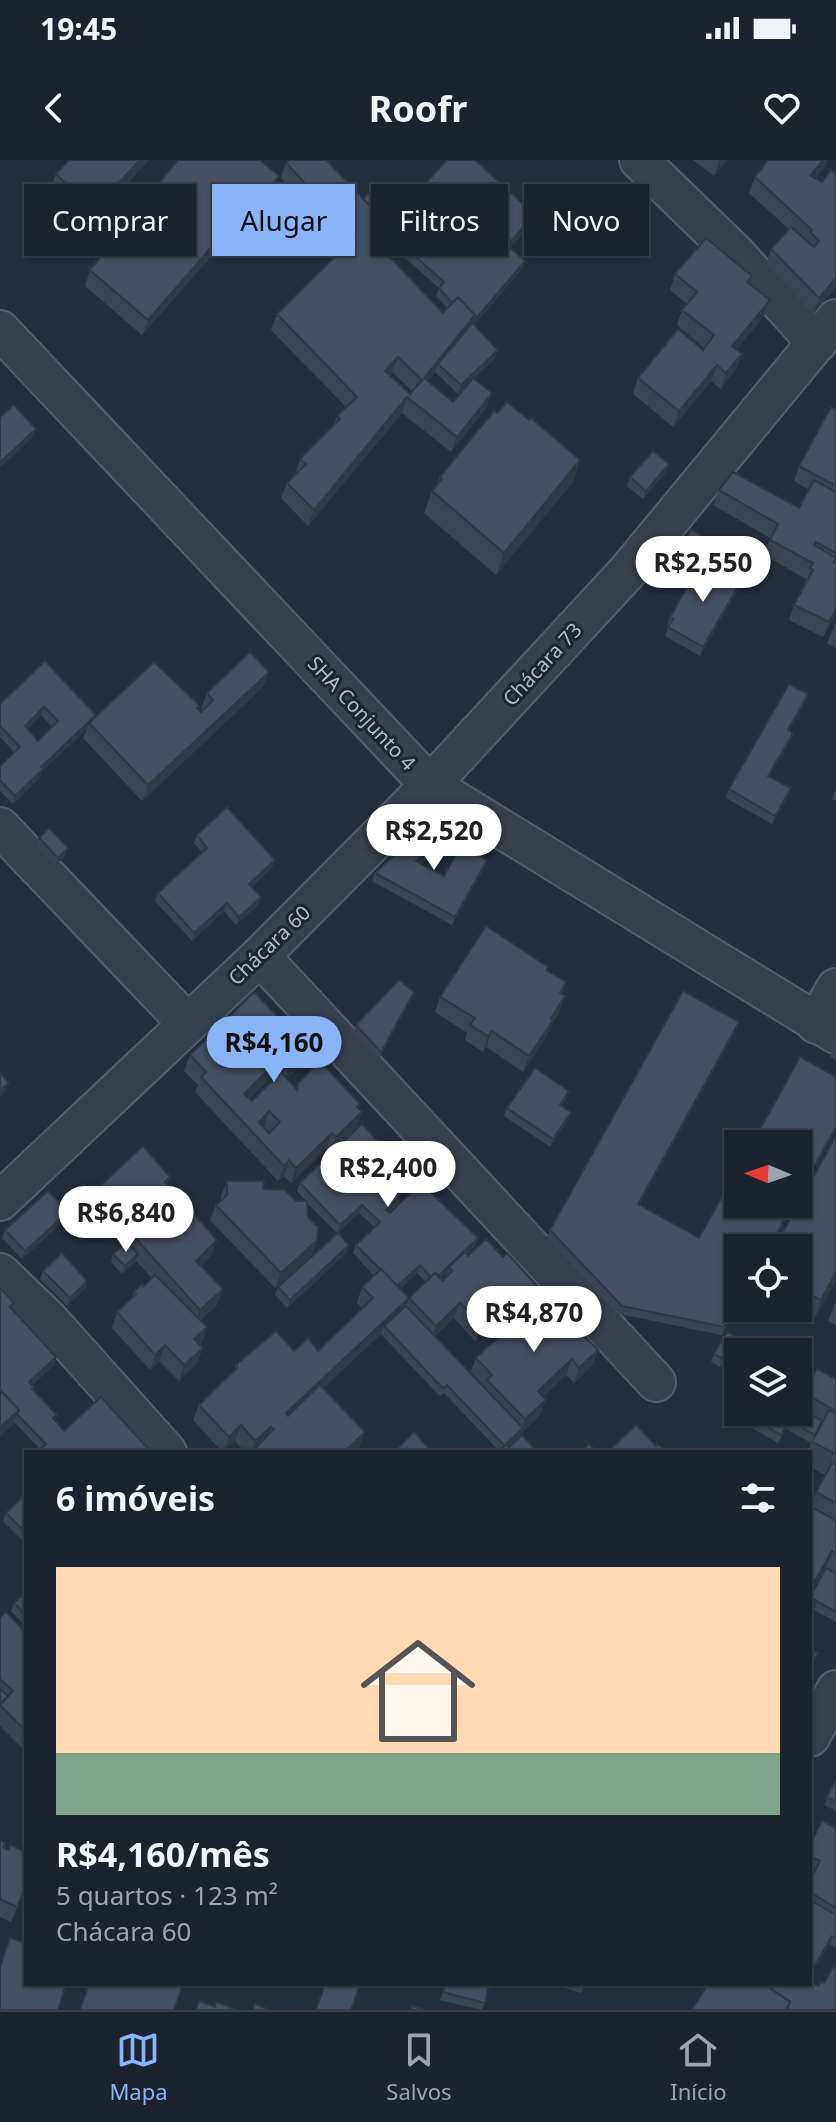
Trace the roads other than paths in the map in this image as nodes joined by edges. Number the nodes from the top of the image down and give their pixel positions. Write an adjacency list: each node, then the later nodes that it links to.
1 (639, 160): 3 (street)
2 (0, 330): 4 (street, SHA Conjunto 4)
3 (826, 331): 4 (street, Chácara 73)
4 (430, 785): 6 (street, Chácara 60); 9 (street, SHA Conjunto 4)
5 (0, 827): 8 (street)
6 (260, 956): 8 (street, Chácara 60); 12 (street)
7 (836, 988): 9 (street)
8 (187, 1023): 10 (street, Chácara 60)
9 (826, 1029)
10 (0, 1201)
11 (0, 1273): 13 (street)
12 (656, 1382)
13 (165, 1450)
14 (836, 1690): 15 (street)
15 (812, 1733)

